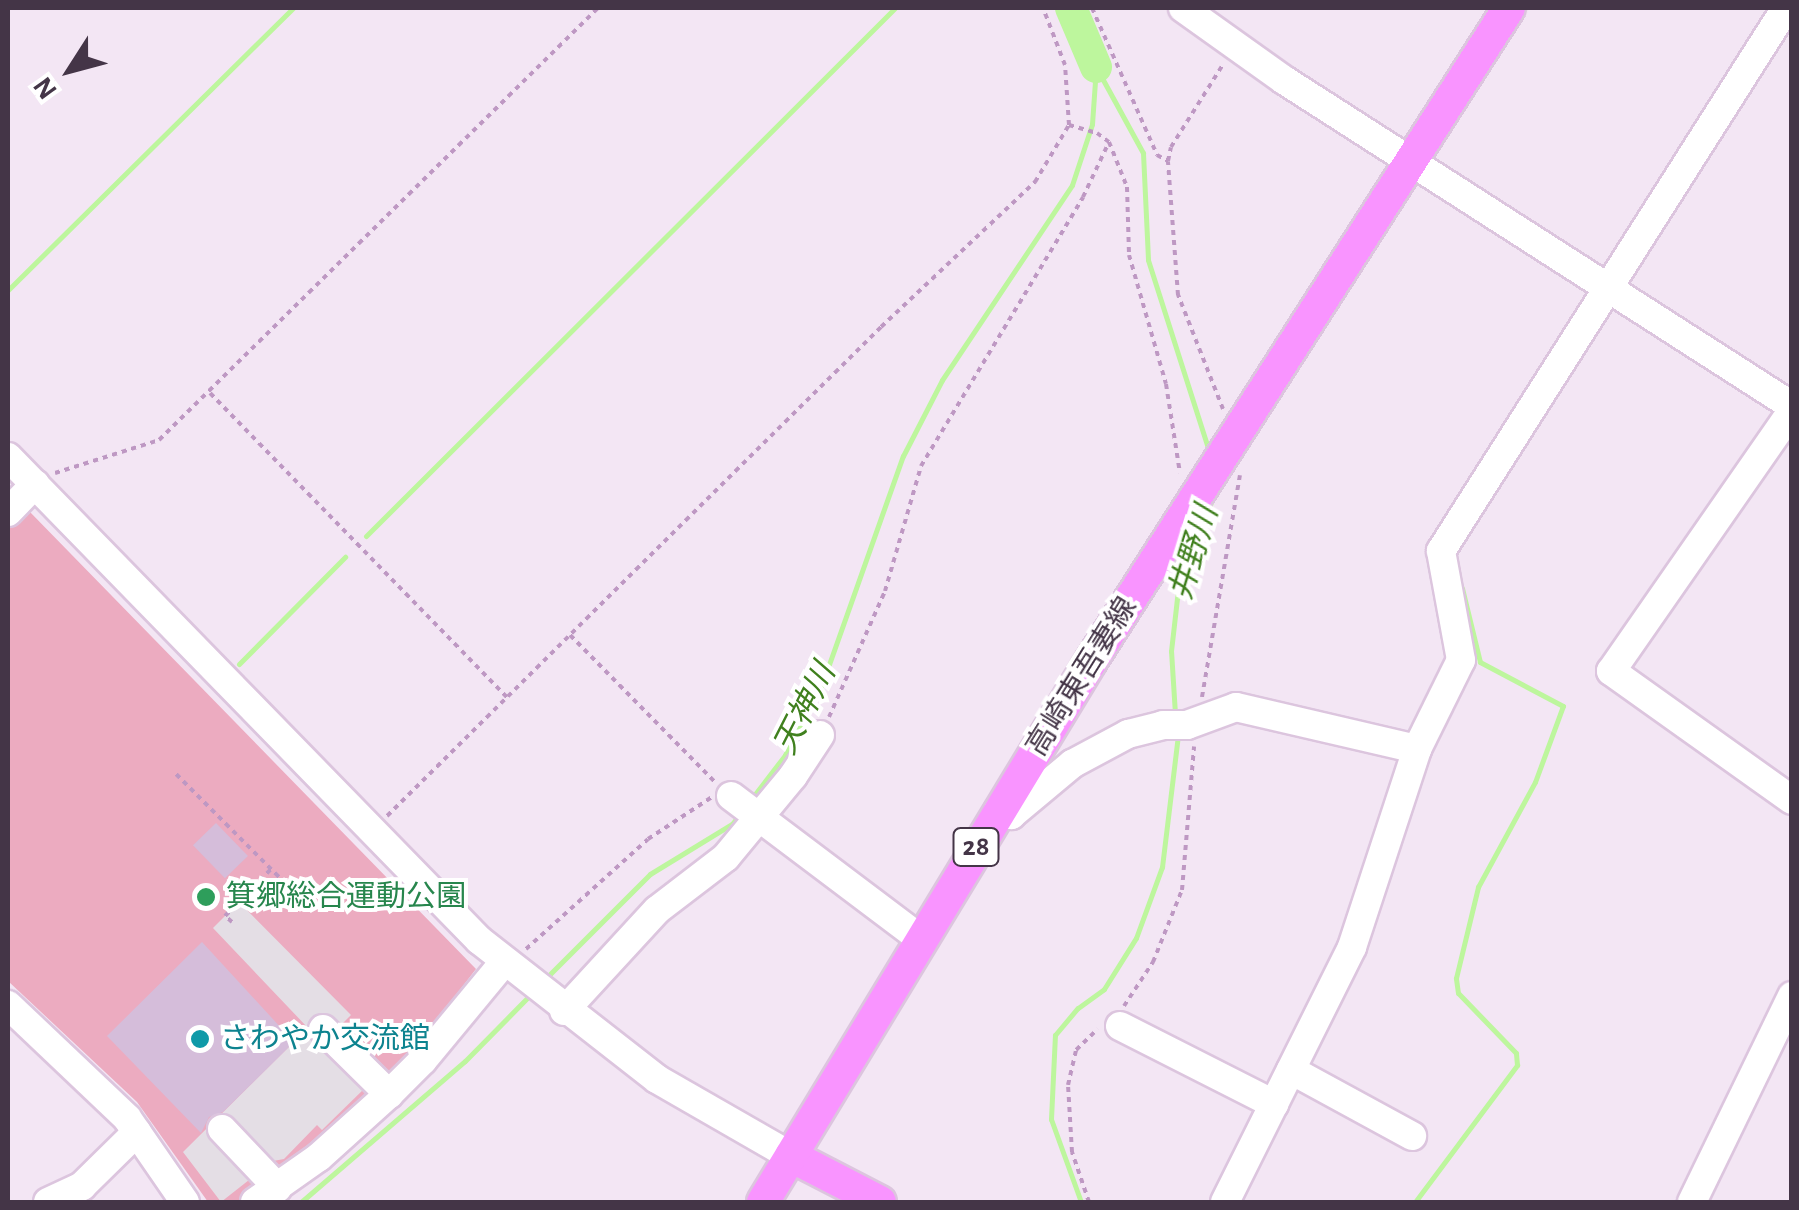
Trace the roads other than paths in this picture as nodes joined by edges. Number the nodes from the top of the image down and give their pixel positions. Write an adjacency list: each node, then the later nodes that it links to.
1 (1182, 8): 4 (street)
2 (1509, 8): 4 (main road, 高崎東吾妻線 / 28)
3 (1786, 8): 5 (street)
4 (1412, 160): 5 (street); 14 (main road, 高崎東吾妻線 / 28)
5 (1609, 287): 6 (street); 11 (street)
6 (1792, 409): 12 (street)
7 (8, 457): 8 (street)
8 (34, 484): 9 (street); 16 (street)
9 (8, 512)
10 (820, 735): 13 (street)
11 (1417, 750): 14 (street); 22 (street)
12 (1792, 800)
13 (747, 807): 15 (street); 19 (street)
14 (998, 812): 15 (main road, 高崎東吾妻線 / 28)
15 (920, 939): 28 (main road, 高崎東吾妻線 / 28)
16 (509, 967): 19 (street); 23 (street)
17 (1792, 996): 35 (street)
18 (8, 1005): 26 (street)
19 (560, 1008): 28 (street)
20 (1114, 1021): 24 (street)
21 (323, 1029): 23 (street)
22 (1291, 1070): 24 (street); 27 (street)
23 (389, 1094): 29 (street)
24 (1274, 1104): 34 (street)
25 (222, 1129): 29 (street)
26 (137, 1132): 30 (street); 31 (street)
27 (1412, 1136)
28 (791, 1156): 32 (main road, 高崎東吾妻線 / 28); 33 (main road)
29 (269, 1197)
30 (48, 1202)
31 (185, 1202)
32 (763, 1202)
33 (880, 1202)
34 (1225, 1202)
35 (1692, 1202)

